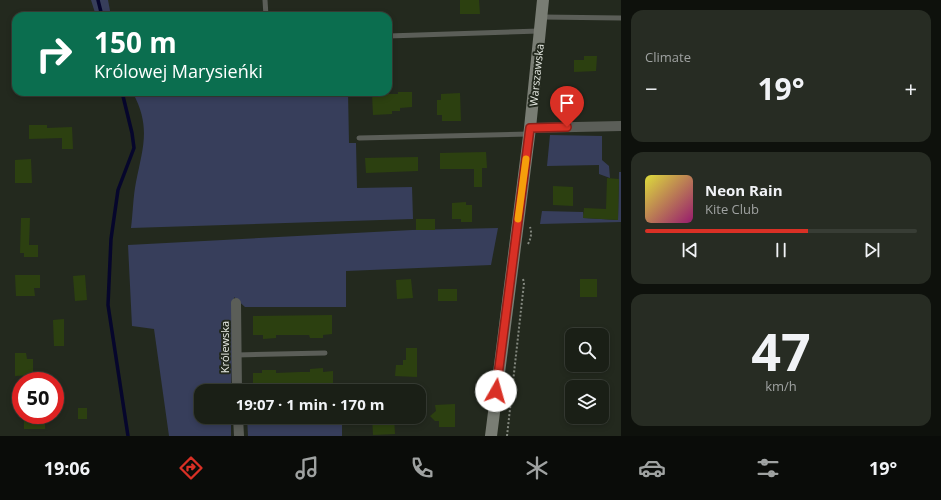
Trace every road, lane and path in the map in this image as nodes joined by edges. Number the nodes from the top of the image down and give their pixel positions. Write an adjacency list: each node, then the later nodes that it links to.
1 (265, 0): 3 (lane)
2 (543, 0): 4 (main road, Warszawska)
3 (266, 12)
4 (542, 17): 5 (lane); 6 (main road, Warszawska)
5 (621, 18)
6 (540, 31): 7 (lane); 9 (main road, Warszawska)
7 (392, 36)
8 (621, 126): 9 (street)
9 (529, 131): 10 (lane); 17 (main road, Warszawska)
10 (359, 138)
11 (236, 303): 13 (street, Królewska)
12 (325, 353): 13 (lane)
13 (236, 355): 14 (street, Królewska)
14 (237, 384)
15 (238, 424): 16 (street)
16 (239, 436)
17 (491, 436)

